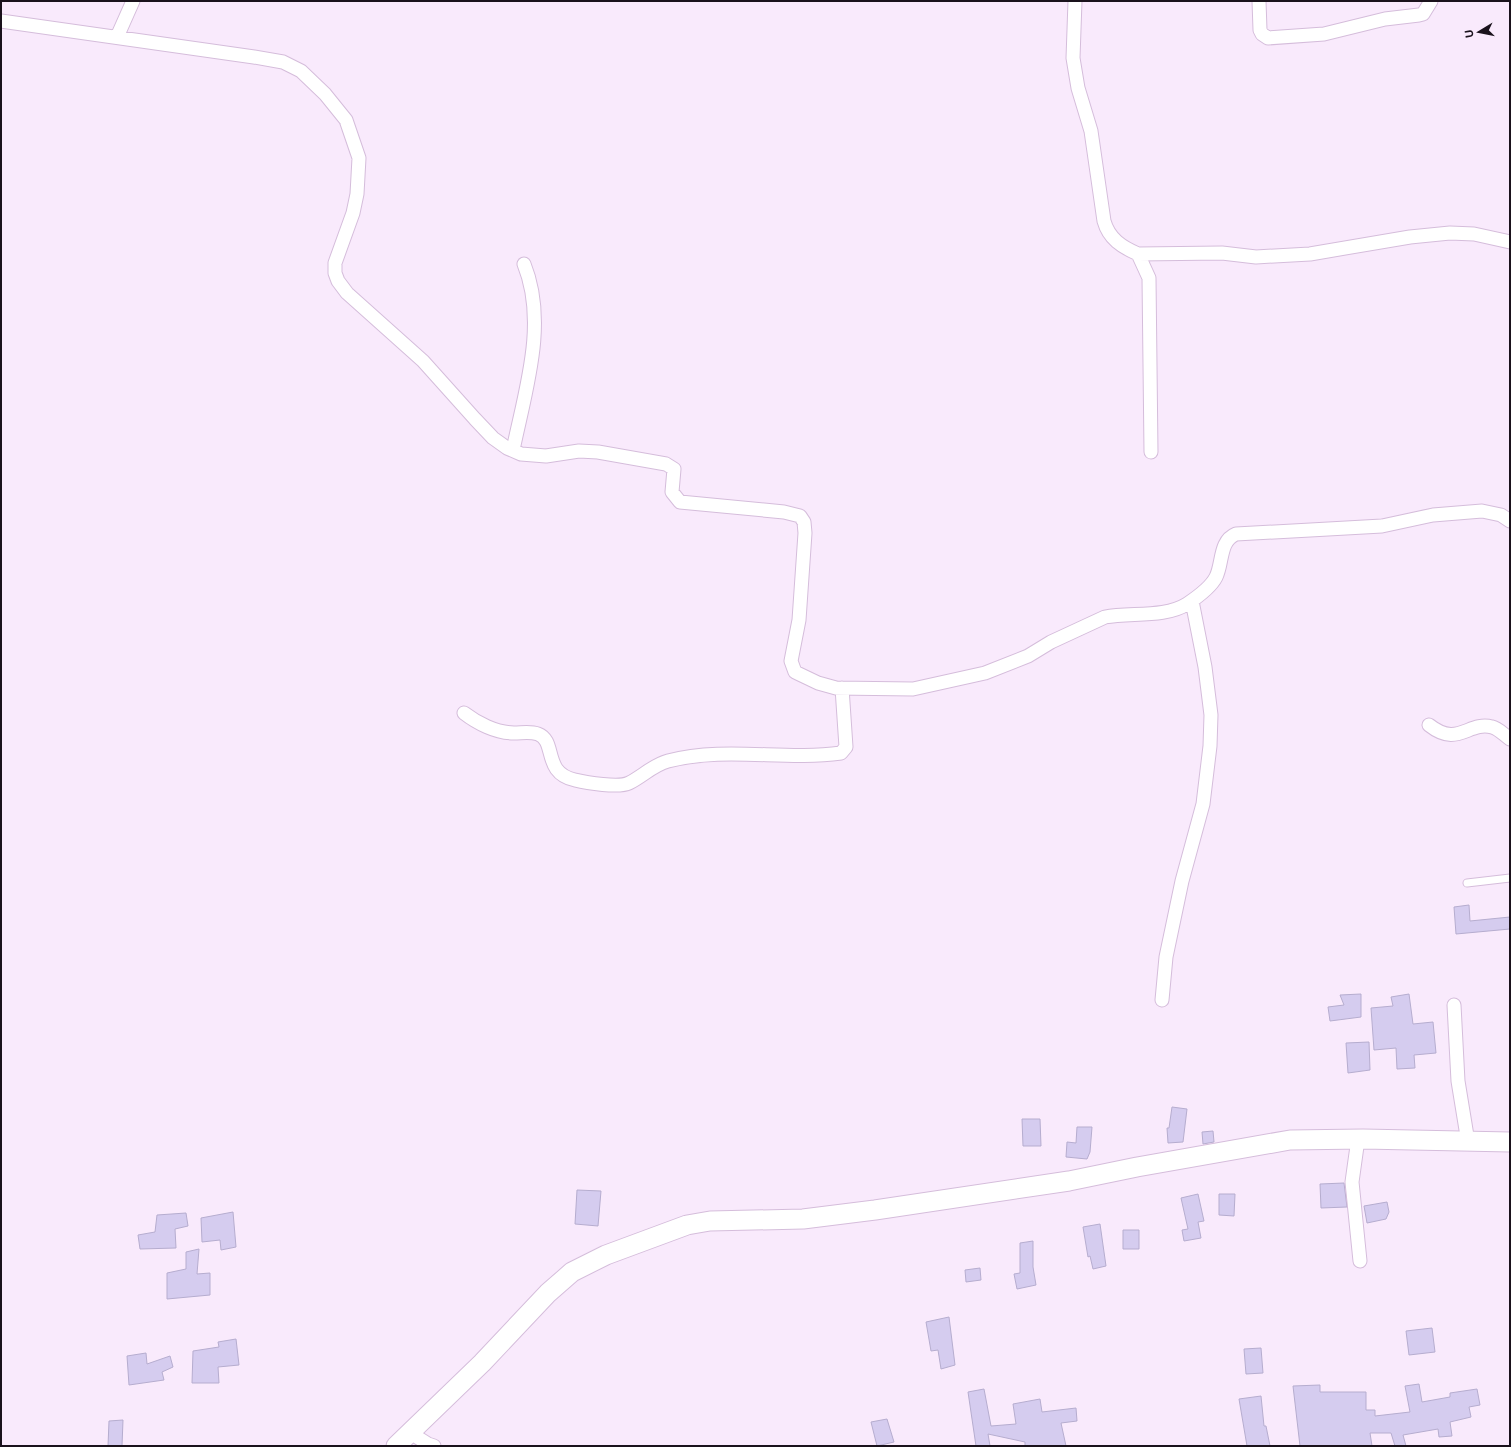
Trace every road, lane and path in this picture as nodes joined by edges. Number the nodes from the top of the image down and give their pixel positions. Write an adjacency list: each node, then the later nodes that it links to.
1 (133, 1): 6 (street)
2 (1074, 1): 8 (street)
3 (1259, 1): 4 (street)
4 (1431, 1)
5 (1, 21): 6 (street)
6 (117, 37): 10 (street)
7 (1510, 242): 8 (street)
8 (1138, 254): 11 (street)
9 (524, 264): 10 (street)
10 (513, 450): 14 (street)
11 (1151, 452)
12 (1510, 521): 13 (street)
13 (1192, 600): 14 (street); 20 (street)
14 (842, 688): 15 (street)
15 (464, 713)
16 (1429, 725): 17 (street)
17 (1510, 739)
18 (1510, 878): 19 (lane)
19 (1466, 883)
20 (1162, 1000)
21 (1454, 1005): 23 (street)
22 (1358, 1139): 23 (street); 25 (street); 26 (street)
23 (1468, 1142): 24 (street)
24 (1510, 1142)
25 (1360, 1261)
26 (409, 1432): 27 (street); 28 (street)
27 (396, 1446)
28 (434, 1446)

